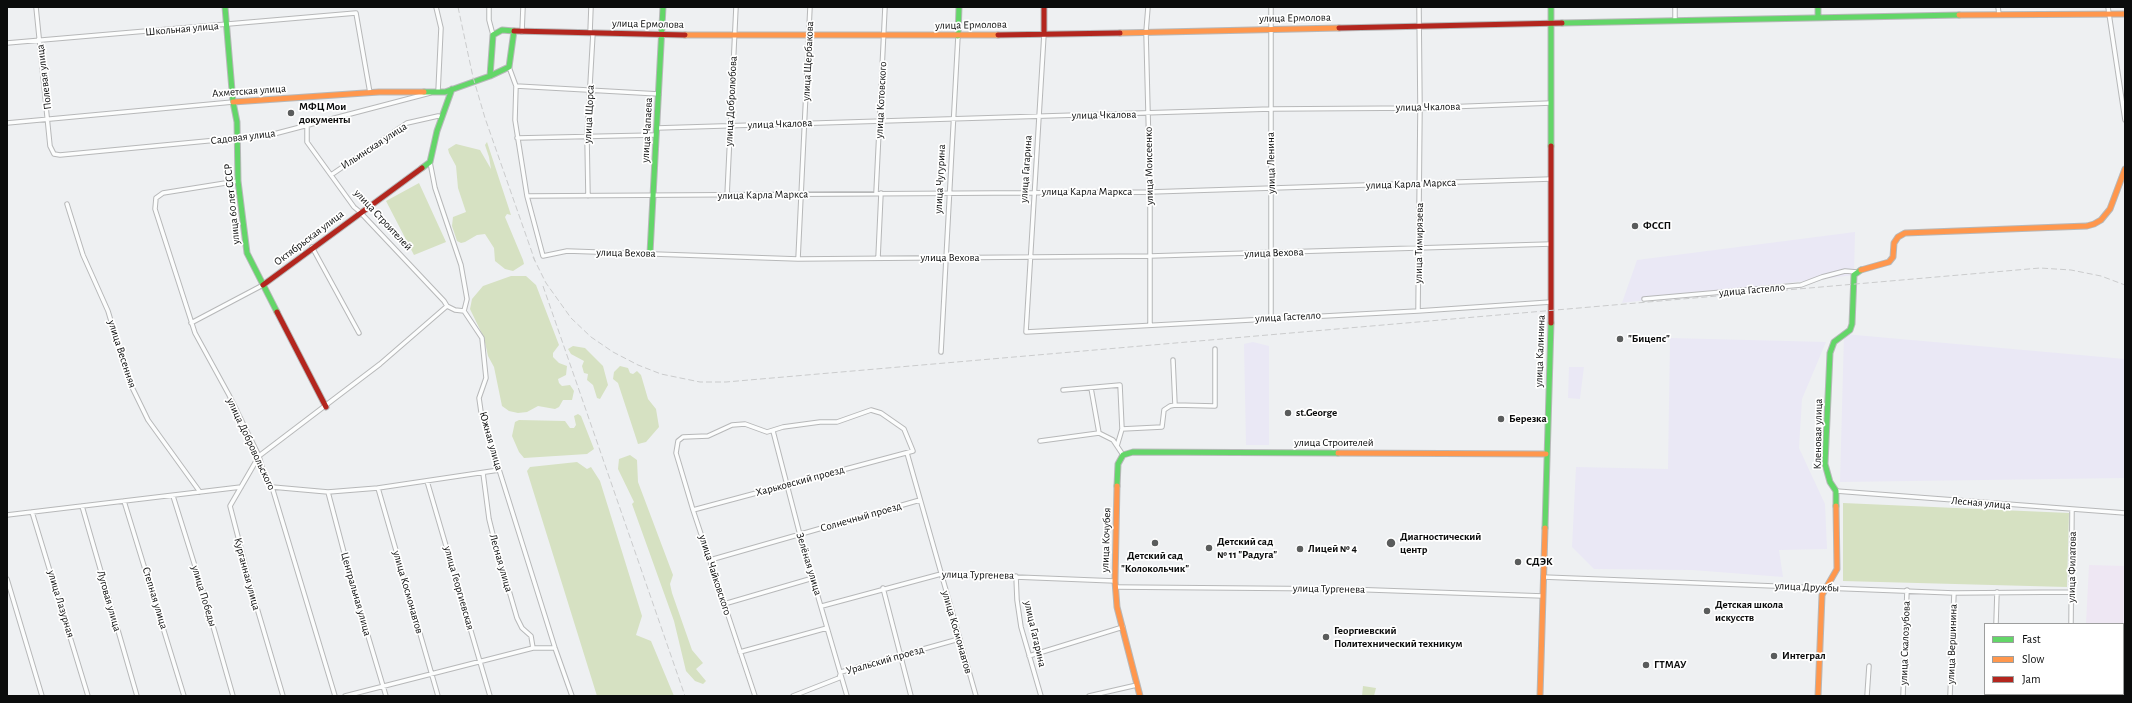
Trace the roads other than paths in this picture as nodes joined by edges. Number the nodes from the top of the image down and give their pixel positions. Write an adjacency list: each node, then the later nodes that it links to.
1 (36, 7): 41 (street, Полевая улица)
2 (225, 7): 27 (street, улица 60 лет СССР)
3 (436, 7): 48 (street)
4 (489, 7): 37 (street)
5 (524, 7): 31 (street)
6 (591, 7): 32 (street, улица Щорса)
7 (663, 7): 34 (street, улица Чапаева)
8 (736, 7): 38 (street, улица Добролюбова)
9 (810, 7): 35 (street, улица Щербакова)
10 (885, 7): 39 (street, улица Котовского)
11 (959, 7): 40 (street, улица Чугурина)
12 (1044, 7): 36 (street, улица Гагарина)
13 (1148, 7): 33 (street, улица Моисеенко)
14 (1271, 7): 29 (street, улица Ленина)
15 (1419, 7): 28 (street, улица Тимирязева)
16 (1551, 7): 26 (street, улица Калинина)
17 (1675, 7): 25 (street)
18 (1818, 7): 24 (street)
19 (1998, 7): 22 (street)
20 (2108, 7): 21 (street)
21 (2108, 13): 22 (street, улица Ермолова); 23 (street, улица Ермолова); 60 (street)
22 (1999, 14): 24 (street, улица Ермолова)
23 (2125, 14)
24 (1818, 18): 25 (street, улица Ермолова)
25 (1676, 21): 26 (street, улица Ермолова)
26 (1551, 22): 28 (street, улица Ермолова); 52 (street, улица Калинина)
27 (226, 24): 41 (street, Школьная улица); 49 (street, Школьная улица); 51 (street, улица 60 лет СССР)
28 (1419, 25): 29 (street, улица Ермолова); 53 (street, улица Тимирязева)
29 (1270, 28): 33 (street, улица Ермолова); 54 (street, улица Ленина)
30 (514, 31): 31 (street, улица Ермолова); 37 (street, улица Ермолова); 43 (street)
31 (522, 32): 32 (street, улица Ермолова)
32 (591, 32): 34 (street, улица Ермолова); 47 (street, улица Щорса)
33 (1146, 32): 36 (street, улица Ермолова); 55 (street, улица Моисеенко)
34 (663, 34): 38 (street, улица Ермолова); 50 (street, улица Чапаева)
35 (809, 34): 38 (street, улица Ермолова); 39 (street, улица Ермолова); 63 (street, улица Щербакова)
36 (1044, 34): 40 (street, улица Ермолова); 56 (street, улица Гагарина)
37 (493, 35): 44 (street)
38 (734, 36): 64 (street, улица Добролюбова)
39 (884, 36): 40 (street, улица Ермолова); 61 (street, улица Котовского)
40 (958, 36): 59 (street, улица Чугурина)
41 (40, 42): 42 (street, Школьная улица); 58 (street, Полевая улица)
42 (7, 43)
43 (509, 67): 44 (street, Ахметская улица); 45 (street, улица Вехова)
44 (490, 76): 46 (street, Ахметская улица)
45 (516, 86): 47 (street); 69 (street, улица Вехова)
46 (452, 89): 48 (street, Ахметская улица); 57 (street)
47 (590, 90): 50 (street); 68 (street, улица Щорса)
48 (436, 92): 49 (street, Ахметская улица); 65 (street, Садовая улица)
49 (370, 93): 51 (street, Ахметская улица)
50 (659, 94): 66 (street, улица Чапаева)
51 (233, 102): 58 (street, Ахметская улица); 70 (street, улица 60 лет СССР)
52 (1551, 104): 53 (street, улица Чкалова); 75 (street, улица Калинина)
53 (1420, 108): 54 (street, улица Чкалова); 77 (street, улица Тимирязева)
54 (1271, 109): 55 (street, улица Чкалова); 78 (street, улица Ленина)
55 (1148, 114): 56 (street, улица Чкалова); 80 (street, улица Моисеенко)
56 (1039, 116): 59 (street, улица Чкалова); 79 (street, улица Гагарина)
57 (442, 117): 72 (street); 74 (street, Ильинская улица)
58 (49, 118): 62 (street, Ахметская улица); 71 (street, Полевая улица)
59 (953, 119): 61 (street, улица Чкалова); 83 (street, улица Чугурина)
60 (2125, 120)
61 (880, 121): 63 (street, улица Чкалова); 81 (street, улица Котовского)
62 (7, 123)
63 (804, 123): 64 (street, улица Чкалова); 84 (street, улица Щербакова)
64 (730, 125): 66 (street, улица Чкалова); 88 (street, улица Добролюбова)
65 (307, 126): 70 (street, Садовая улица); 74 (street, улица Строителей)
66 (657, 128): 67 (street, улица Чапаева)
67 (656, 135): 68 (street); 85 (street, улица Чапаева)
68 (587, 137): 69 (street); 87 (street, улица Щорса)
69 (517, 138): 86 (street, улица Вехова)
70 (238, 139): 71 (street, Садовая улица); 76 (street, улица 60 лет СССР)
71 (50, 146)
72 (430, 162): 90 (street, Октябрьская улица); 106 (street)
73 (2125, 169): 101 (street)
74 (331, 174): 90 (street, улица Строителей)
75 (1551, 179): 77 (street, улица Карла Маркса); 91 (street, улица Калинина)
76 (238, 181): 102 (street, улица 60 лет СССР); 109 (street, улица Добровольского)
77 (1420, 184): 78 (street, улица Карла Маркса); 93 (street, улица Тимирязева)
78 (1272, 187): 80 (street, улица Карла Маркса); 95 (street, улица Ленина)
79 (1034, 192): 80 (street, улица Карла Маркса); 83 (street, улица Карла Маркса); 97 (street, улица Гагарина)
80 (1150, 192): 96 (street, улица Моисеенко)
81 (876, 193): 82 (street, улица Карла Маркса); 84 (street, улица Карла Маркса)
82 (881, 193): 83 (street, улица Карла Маркса); 99 (street)
83 (949, 193): 100 (street, улица Чугурина)
84 (802, 194): 88 (street, улица Карла Маркса); 98 (street, улица Щербакова)
85 (654, 195): 87 (street, улица Карла Маркса); 88 (street, улица Карла Маркса); 94 (street, улица Чапаева)
86 (527, 196): 87 (street, улица Карла Маркса); 94 (street, улица Вехова)
87 (588, 196)
88 (727, 196)
89 (67, 204): 137 (street, улица Весенняя)
90 (360, 212): 92 (street, Октябрьская улица); 105 (street, улица Строителей)
91 (1551, 244): 93 (street, улица Вехова); 104 (street, улица Калинина)
92 (312, 247): 102 (street, Октябрьская улица); 112 (street)
93 (1420, 249): 95 (street, улица Вехова); 107 (street, улица Тимирязева)
94 (650, 253): 98 (street, улица Вехова)
95 (1270, 253): 96 (street, улица Вехова); 108 (street, улица Ленина)
96 (1150, 256): 97 (street, улица Вехова); 110 (street, улица Моисеенко)
97 (1030, 257): 100 (street, улица Вехова); 111 (street, улица Гагарина)
98 (798, 258): 99 (street, улица Вехова)
99 (878, 258): 100 (street, улица Вехова)
100 (946, 258): 114 (street, улица Чугурина)
101 (1857, 272): 103 (street, удица Гастелло); 136 (street, Кленовая улица)
102 (263, 284): 109 (street, Октябрьская улица); 119 (street, улица 60 лет СССР)
103 (1644, 299)
104 (1551, 302): 107 (street, улица Гастелло); 126 (street, улица Калинина)
105 (447, 306): 106 (street); 119 (street)
106 (464, 311): 129 (street, Южная улица)
107 (1418, 311): 108 (street, улица Гастелло)
108 (1271, 318): 110 (street, улица Гастелло)
109 (191, 323): 128 (street, улица Добровольского)
110 (1150, 324): 111 (street, улица Гастелло)
111 (1026, 332)
112 (359, 333)
113 (1215, 349): 118 (street)
114 (942, 352)
115 (1173, 360): 118 (street)
116 (1091, 388): 117 (street); 120 (street); 122 (street)
117 (1062, 390)
118 (1175, 405): 120 (street)
119 (326, 407): 128 (street)
120 (1122, 429): 124 (street)
121 (773, 431): 125 (street); 132 (street, Зелёная улица); 143 (street, улица Чайковского)
122 (1099, 433): 123 (street); 124 (street)
123 (1040, 441)
124 (1117, 446): 127 (street)
125 (907, 452): 132 (street, Харьковский проезд); 140 (street, улица Космонавтов)
126 (1546, 454): 127 (street, улица Строителей); 152 (street, улица Калинина)
127 (1123, 455): 155 (street, улица Кочубея)
128 (259, 456): 133 (street, Курганная улица); 134 (street, улица Добровольского)
129 (499, 470): 130 (street); 171 (street, Южная улица)
130 (482, 473): 131 (street); 170 (street, Лесная улица)
131 (427, 481): 135 (street); 175 (street, улица Георгиевская)
132 (786, 484): 143 (street, Харьковский проезд); 148 (street, Зелёная улица)
133 (241, 487): 137 (street); 186 (street, Курганная улица)
134 (272, 488): 138 (street); 187 (street, улица Добровольского)
135 (378, 488): 138 (street); 178 (street, улица Космонавтов)
136 (1836, 491): 144 (street, Лесная улица); 157 (street, Кленовая улица)
137 (200, 492): 139 (street)
138 (328, 492): 180 (street, Центральная улица)
139 (173, 496): 141 (street); 185 (street, улица Победы)
140 (920, 500): 148 (street, Солнечный проезд); 150 (street, улица Космонавтов)
141 (124, 501): 142 (street); 184 (street, Степная улица)
142 (82, 506): 145 (street); 183 (street, Луговая улица)
143 (693, 510): 149 (street, улица Чайковского)
144 (2072, 510): 146 (street, Лесная улица); 160 (street, улица Филатова)
145 (32, 512): 147 (street); 182 (street, улица Лазурная)
146 (2125, 513)
147 (7, 514)
148 (800, 535): 149 (street, Солнечный проезд); 153 (street, Зелёная улица)
149 (710, 560): 163 (street, улица Чайковского)
150 (941, 574): 151 (street, улица Тургенева); 156 (street, улица Тургенева); 169 (street, улица Космонавтов)
151 (1016, 576): 155 (street, улица Тургенева); 174 (street, улица Гагарина)
152 (1543, 577): 157 (street, улица Дружбы); 162 (street, улица Калинина)
153 (813, 578): 163 (street); 164 (street, Зелёная улица)
154 (7, 579): 181 (street)
155 (1115, 584): 162 (street, улица Тургенева); 167 (street, улица Кочубея)
156 (882, 588): 164 (street, улица Тургенева); 173 (street)
157 (1826, 588): 158 (street, улица Дружбы); 202 (street, Кленовая улица)
158 (1907, 590): 161 (street, улица Дружбы); 204 (street, улица Скалозубова)
159 (1997, 592): 160 (street, улица Дружбы); 161 (street, улица Дружбы); 165 (street)
160 (2072, 592): 166 (street, улица Филатова)
161 (1954, 593): 205 (street, улица Вершинина)
162 (1543, 596): 201 (street, улица Калинина)
163 (724, 604): 172 (street, улица Чайковского)
164 (822, 606): 168 (street, Зелёная улица)
165 (1996, 623)
166 (2071, 623)
167 (1122, 627): 174 (street); 179 (street, улица Кочубея)
168 (827, 628): 172 (street); 177 (street, Зелёная улица)
169 (959, 639): 173 (street, Уральский проезд); 197 (street, улица Космонавтов)
170 (533, 648): 171 (street); 175 (street)
171 (555, 648): 192 (street, Южная улица)
172 (740, 652): 193 (street, улица Чайковского)
173 (900, 655): 177 (street, Уральский проезд); 196 (street)
174 (1030, 656): 198 (street, улица Гагарина)
175 (480, 661): 178 (street); 191 (street, улица Георгиевская)
176 (1869, 666): 203 (street)
177 (841, 672): 194 (street, Уральский проезд); 195 (street, Зелёная улица)
178 (432, 674): 180 (street); 190 (street, улица Космонавтов)
179 (1137, 685): 199 (street); 200 (street, улица Кочубея)
180 (383, 686): 188 (street); 189 (street, Центральная улица)
181 (42, 696)
182 (88, 696)
183 (137, 696)
184 (184, 696)
185 (233, 696)
186 (283, 696)
187 (335, 696)
188 (345, 696)
189 (386, 696)
190 (438, 696)
191 (490, 696)
192 (572, 696)
193 (755, 696)
194 (793, 696)
195 (847, 696)
196 (911, 696)
197 (976, 696)
198 (1040, 696)
199 (1089, 696)
200 (1140, 696)
201 (1540, 696)
202 (1818, 696)
203 (1867, 696)
204 (1903, 696)
205 (1950, 696)

